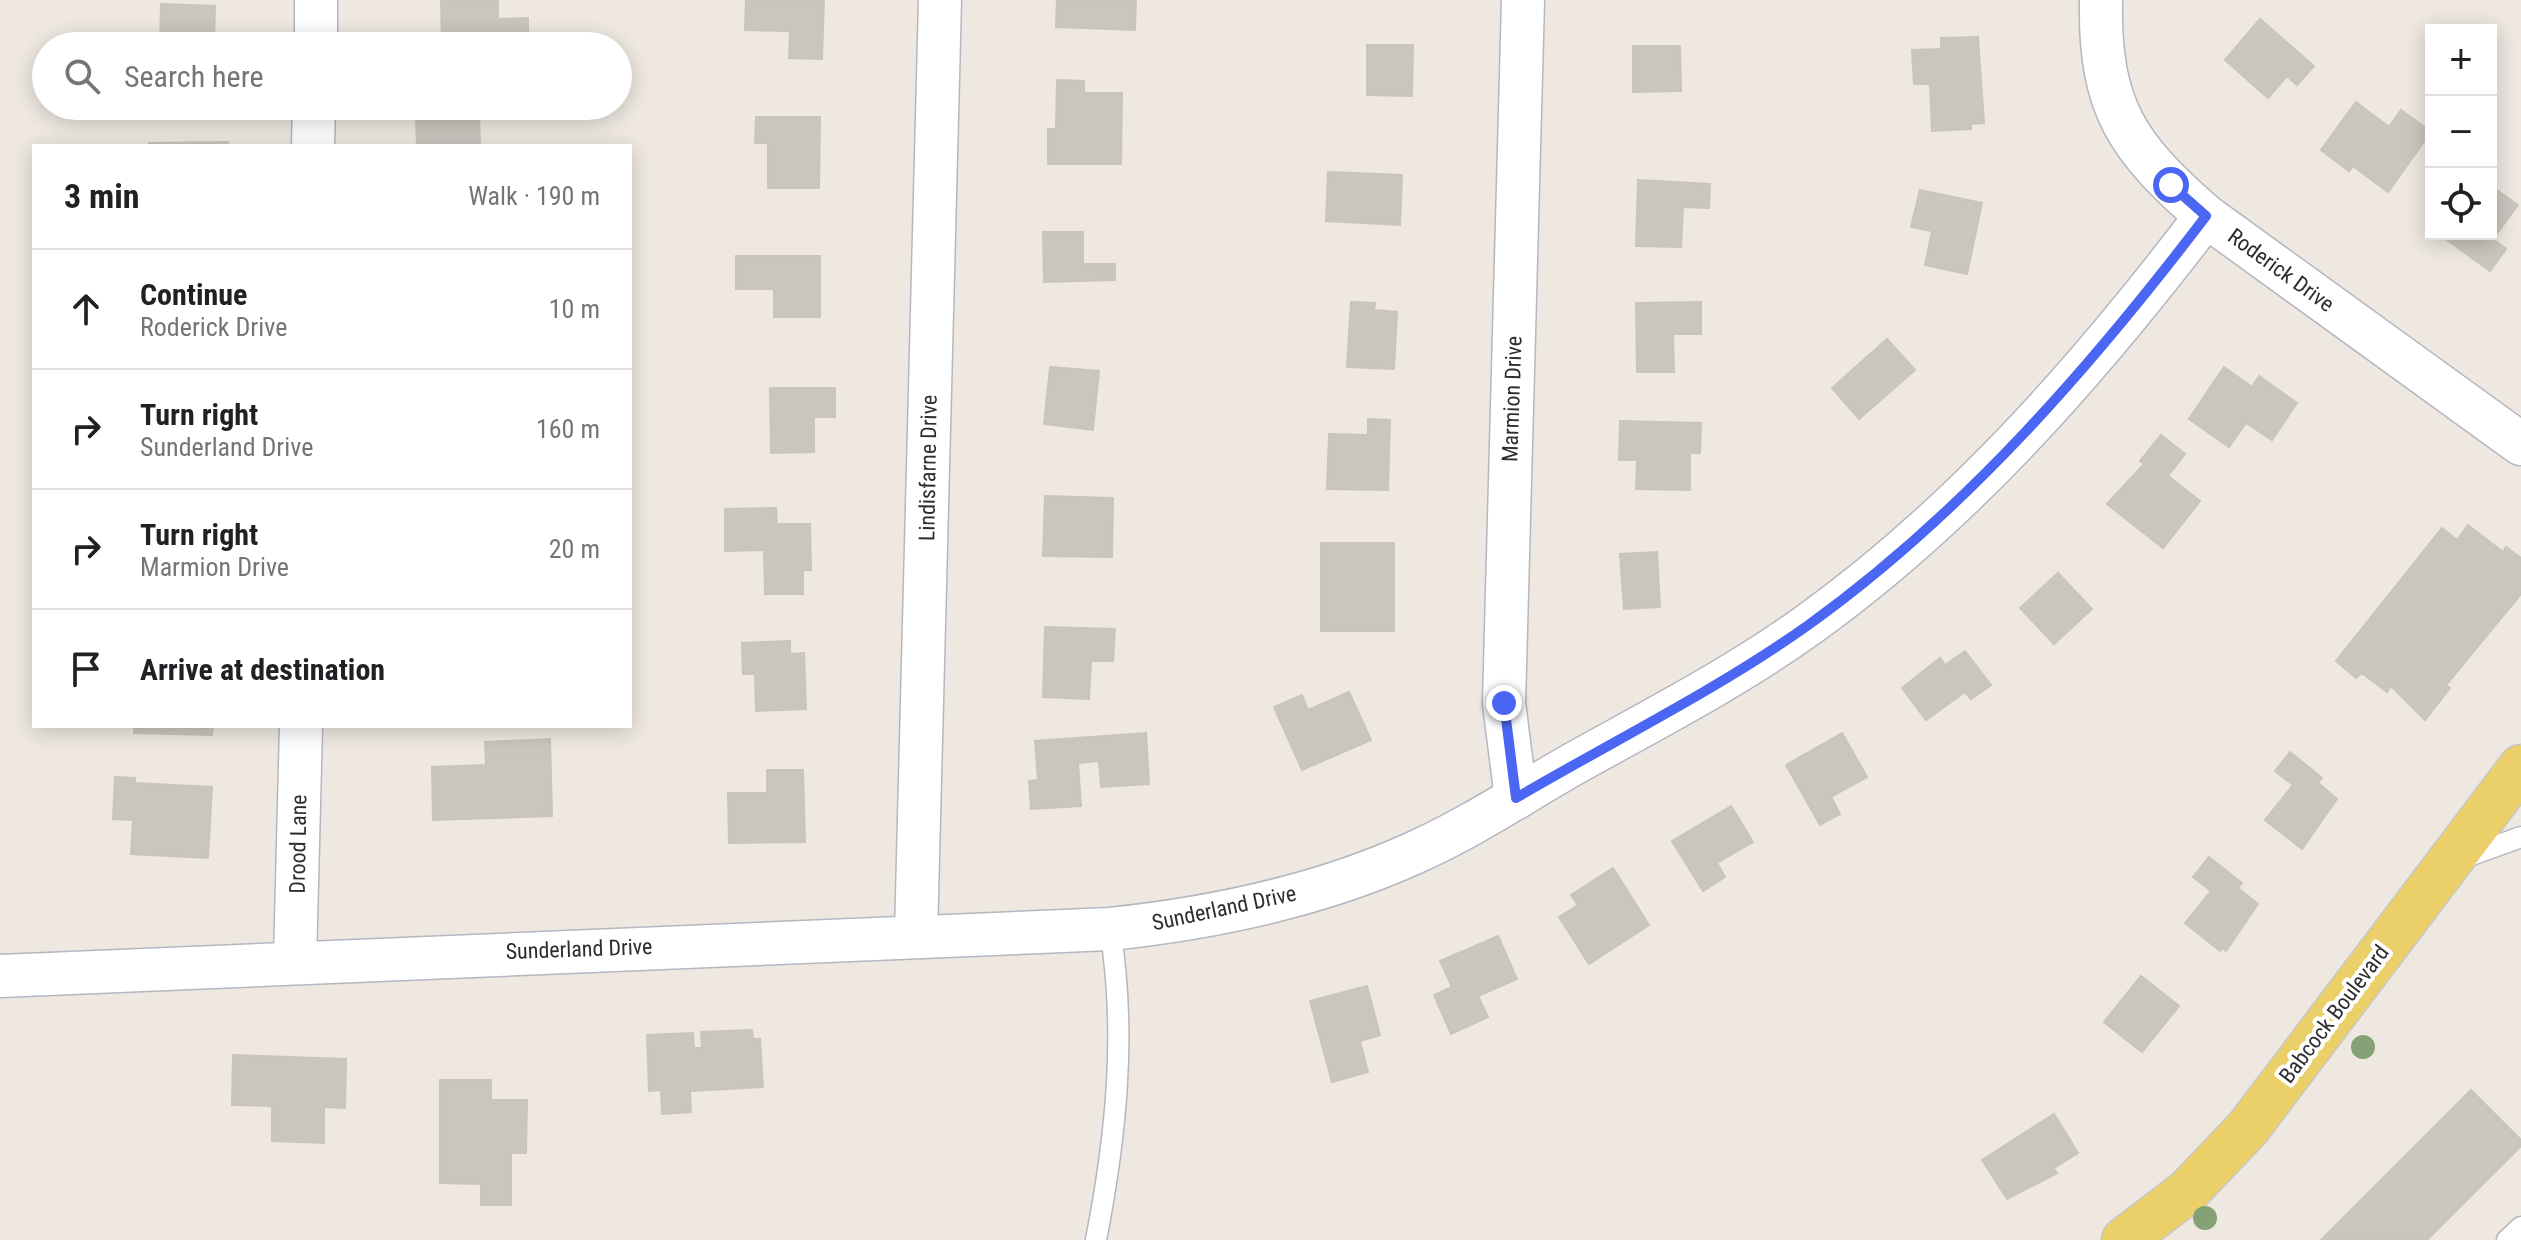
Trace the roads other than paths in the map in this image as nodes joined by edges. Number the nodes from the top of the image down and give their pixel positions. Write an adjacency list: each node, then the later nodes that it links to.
1 (316, 0): 5 (street)
2 (940, 0): 16 (street, Lindisfarne Drive)
3 (1523, 0): 12 (street, Marmion Drive)
4 (2101, 0): 8 (street, Roderick Drive)
5 (316, 32)
6 (314, 120): 7 (street)
7 (313, 144)
8 (2206, 216): 9 (street, Roderick Drive); 12 (street, Sunderland Drive)
9 (2521, 444)
10 (301, 728): 17 (street, Drood Lane)
11 (2521, 767): 14 (main road, Babcock Boulevard)
12 (1516, 798): 15 (street, Sunderland Drive)
13 (2521, 837): 14 (lane)
14 (2448, 863): 20 (main road, Babcock Boulevard)
15 (1110, 929): 16 (street, Sunderland Drive); 21 (lane)
16 (916, 935): 17 (street, Sunderland Drive)
17 (295, 961): 18 (street, Sunderland Drive)
18 (0, 976)
19 (2521, 1227): 22 (lane)
20 (2140, 1236)
21 (1096, 1240)
22 (2507, 1240)

